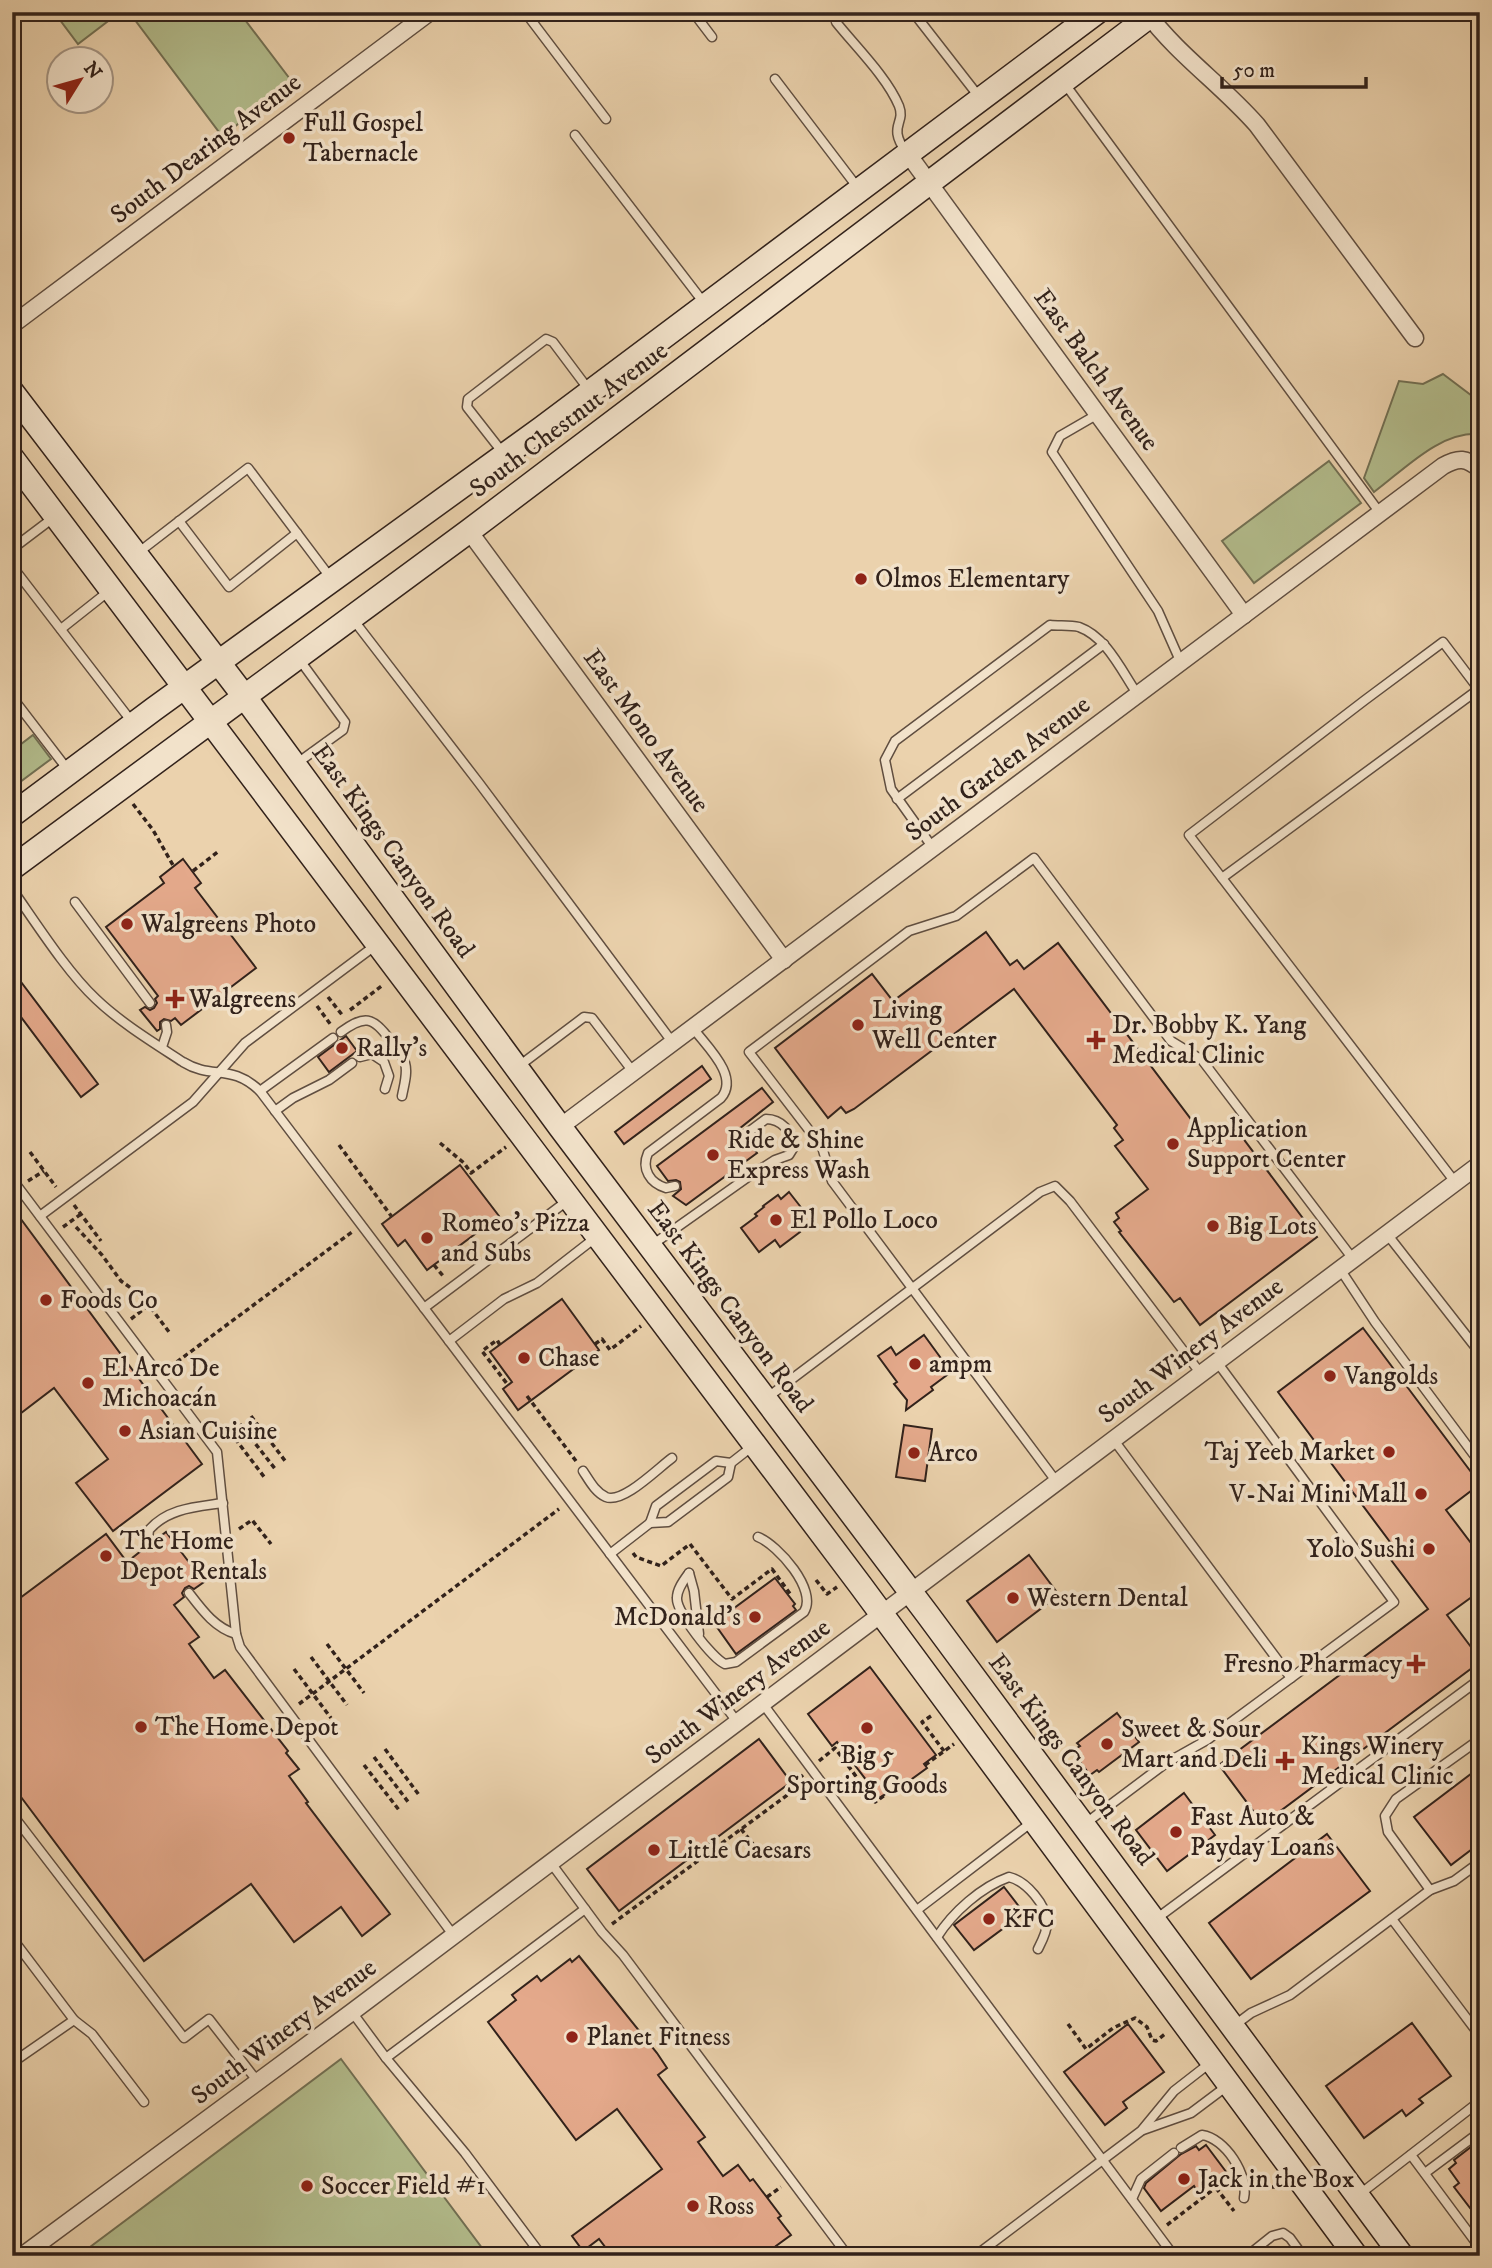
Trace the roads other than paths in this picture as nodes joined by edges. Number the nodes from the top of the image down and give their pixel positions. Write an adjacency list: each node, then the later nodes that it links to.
1 (430, 12): 18 (street, South Dearing Avenue)
2 (525, 12): 12 (lane)
3 (693, 12): 8 (lane)
4 (913, 12): 11 (lane)
5 (1097, 12): 11 (main road, South Chestnut Avenue)
6 (1150, 14): 10 (main road, South Chestnut Avenue); 20 (street)
7 (836, 22): 14 (lane)
8 (712, 37)
9 (775, 79): 16 (lane)
10 (1063, 82): 15 (main road, South Chestnut Avenue); 28 (lane)
11 (981, 100): 14 (main road, South Chestnut Avenue)
12 (607, 118)
13 (575, 135): 17 (lane)
14 (908, 154): 15 (street, East Balch Avenue); 16 (main road, South Chestnut Avenue)
15 (929, 183): 21 (main road, South Chestnut Avenue); 24 (street, East Balch Avenue)
16 (859, 191): 17 (main road, South Chestnut Avenue)
17 (706, 306): 19 (main road, South Chestnut Avenue)
18 (12, 325)
19 (675, 329): 21 (main road); 22 (main road, South Chestnut Avenue)
20 (1415, 338)
21 (697, 358): 31 (main road, South Chestnut Avenue)
22 (591, 391): 25 (main road, South Chestnut Avenue); 25 (lane)
23 (12, 392): 34 (main road, East Kings Canyon Road)
24 (1098, 414): 38 (street, East Balch Avenue); 44 (lane)
25 (505, 455): 36 (main road, South Chestnut Avenue)
26 (12, 458): 29 (main road)
27 (1474, 464): 28 (street, South Garden Avenue)
28 (1380, 513): 38 (street, South Garden Avenue)
29 (55, 516): 33 (lane); 37 (main road)
30 (179, 521): 32 (lane); 32 (lane); 34 (lane)
31 (469, 531): 39 (main road, South Chestnut Avenue); 62 (street, East Mono Avenue)
32 (297, 533): 36 (lane)
33 (12, 549)
34 (136, 554): 43 (main road, East Kings Canyon Road)
35 (12, 566): 40 (lane)
36 (332, 580): 43 (main road, South Chestnut Avenue)
37 (111, 590): 40 (lane); 45 (main road)
38 (1244, 615): 44 (street, South Garden Avenue)
39 (351, 617): 42 (main road, South Chestnut Avenue); 68 (lane)
40 (61, 629): 51 (lane)
41 (1104, 644): 47 (lane); 54 (lane); 54 (lane)
42 (297, 656): 48 (main road, South Chestnut Avenue); 52 (lane)
43 (219, 662): 45 (main road, South Chestnut Avenue); 48 (main road, East Kings Canyon Road)
44 (1181, 663): 47 (street, South Garden Avenue)
45 (185, 687): 50 (main road); 51 (main road, South Chestnut Avenue)
46 (1479, 690): 58 (lane); 58 (lane)
47 (1138, 695): 56 (street, South Garden Avenue)
48 (244, 696): 50 (main road, South Chestnut Avenue); 52 (main road, East Kings Canyon Road)
49 (12, 697): 53 (lane)
50 (211, 720): 57 (main road, South Chestnut Avenue); 61 (main road)
51 (133, 724): 53 (main road, South Chestnut Avenue)
52 (295, 765): 70 (main road, East Kings Canyon Road)
53 (69, 772): 55 (main road, South Chestnut Avenue)
54 (897, 799): 56 (lane)
55 (12, 815)
56 (933, 848): 62 (street, South Garden Avenue)
57 (12, 868)
58 (1222, 878): 83 (lane)
59 (12, 889): 69 (lane)
60 (75, 902): 63 (lane)
61 (378, 944): 71 (lane); 85 (main road)
62 (784, 960): 65 (street, South Garden Avenue)
63 (150, 1003)
64 (166, 1025): 69 (lane)
65 (693, 1028): 68 (street, South Garden Avenue); 84 (lane)
66 (343, 1030): 75 (lane)
67 (333, 1038): 74 (lane)
68 (673, 1043): 72 (street, South Garden Avenue)
69 (162, 1047): 71 (lane)
70 (517, 1068): 72 (lane); 77 (main road, East Kings Canyon Road)
71 (219, 1071): 74 (lane); 86 (lane)
72 (634, 1073): 77 (street, South Garden Avenue)
73 (385, 1089): 76 (lane)
74 (260, 1091): 76 (lane)
75 (402, 1096)
76 (275, 1111): 92 (lane)
77 (561, 1128): 89 (main road, East Kings Canyon Road)
78 (739, 1139): 80 (lane)
79 (1480, 1164): 83 (street, South Winery Avenue)
80 (759, 1170)
81 (748, 1177): 89 (lane)
82 (12, 1178): 86 (lane)
83 (1455, 1182): 87 (street, South Winery Avenue)
84 (675, 1186)
85 (570, 1199): 88 (main road); 92 (lane)
86 (40, 1216): 105 (lane)
87 (1387, 1234): 90 (street, South Winery Avenue); 94 (lane)
88 (598, 1236): 93 (lane); 99 (main road)
89 (650, 1247): 97 (main road, East Kings Canyon Road)
90 (1347, 1264): 91 (lane); 95 (street, South Winery Avenue); 102 (lane)
91 (912, 1289): 96 (lane); 97 (lane); 104 (lane)
92 (424, 1308): 93 (lane)
93 (449, 1341): 109 (lane)
94 (1480, 1353)
95 (1217, 1362): 96 (street, South Winery Avenue); 115 (lane)
96 (1201, 1374): 98 (street, South Winery Avenue)
97 (765, 1399): 111 (main road, East Kings Canyon Road)
98 (1113, 1439): 104 (street, South Winery Avenue); 115 (lane)
99 (755, 1444): 101 (lane); 112 (main road)
100 (672, 1458): 103 (lane)
101 (731, 1463): 106 (lane); 106 (lane)
102 (1480, 1463)
103 (583, 1471)
104 (1056, 1481): 111 (street, South Winery Avenue)
105 (223, 1503): 108 (lane); 113 (lane)
106 (650, 1523): 109 (lane)
107 (758, 1537): 114 (lane)
108 (152, 1544)
109 (610, 1554): 118 (lane)
110 (189, 1593): 113 (lane)
111 (911, 1593): 112 (street, South Winery Avenue); 122 (main road, East Kings Canyon Road)
112 (882, 1614): 117 (street, South Winery Avenue); 121 (main road)
113 (236, 1633): 130 (lane)
114 (700, 1637): 114 (lane)
115 (1291, 1678): 122 (lane)
116 (1480, 1679): 129 (lane)
117 (763, 1704): 118 (street, South Winery Avenue); 127 (lane)
118 (738, 1723): 124 (street, South Winery Avenue)
119 (1480, 1739): 125 (lane)
120 (12, 1814): 141 (lane)
121 (1035, 1820): 127 (lane); 139 (main road)
122 (1083, 1825): 129 (main road, East Kings Canyon Road)
123 (1480, 1861): 125 (lane)
124 (551, 1863): 126 (lane); 130 (street, South Winery Avenue)
125 (1430, 1890): 128 (lane)
126 (585, 1909): 138 (lane); 156 (lane)
127 (917, 1910): 131 (lane)
128 (1392, 1919): 136 (lane); 137 (lane)
129 (1154, 1920): 136 (main road, East Kings Canyon Road)
130 (454, 1936): 134 (street, South Winery Avenue)
131 (937, 1937): 133 (lane); 148 (lane)
132 (12, 1938): 135 (lane)
133 (1038, 1949)
134 (352, 2012): 138 (lane); 141 (street, South Winery Avenue)
135 (74, 2020): 140 (lane); 144 (lane)
136 (1233, 2027): 150 (main road, East Kings Canyon Road)
137 (1480, 2036)
138 (386, 2058): 155 (lane)
139 (1213, 2061): 142 (main road); 145 (lane)
140 (12, 2063)
141 (258, 2082): 154 (street, South Winery Avenue)
142 (1230, 2084): 145 (lane); 161 (main road)
143 (1480, 2101): 147 (lane)
144 (144, 2102)
145 (1141, 2131): 148 (lane)
146 (1480, 2132): 149 (lane)
147 (1411, 2155): 149 (lane); 150 (lane)
148 (1103, 2160): 152 (lane); 157 (lane)
149 (1425, 2173): 153 (lane)
150 (1358, 2196): 162 (main road, East Kings Canyon Road)
151 (1244, 2198): 152 (lane)
152 (1132, 2199): 158 (lane)
153 (1480, 2248)
154 (22, 2256)
155 (542, 2256)
156 (848, 2256)
157 (975, 2256)
158 (1174, 2256)
159 (1247, 2256): 160 (lane)
160 (1303, 2256)
161 (1356, 2256)
162 (1402, 2256)

